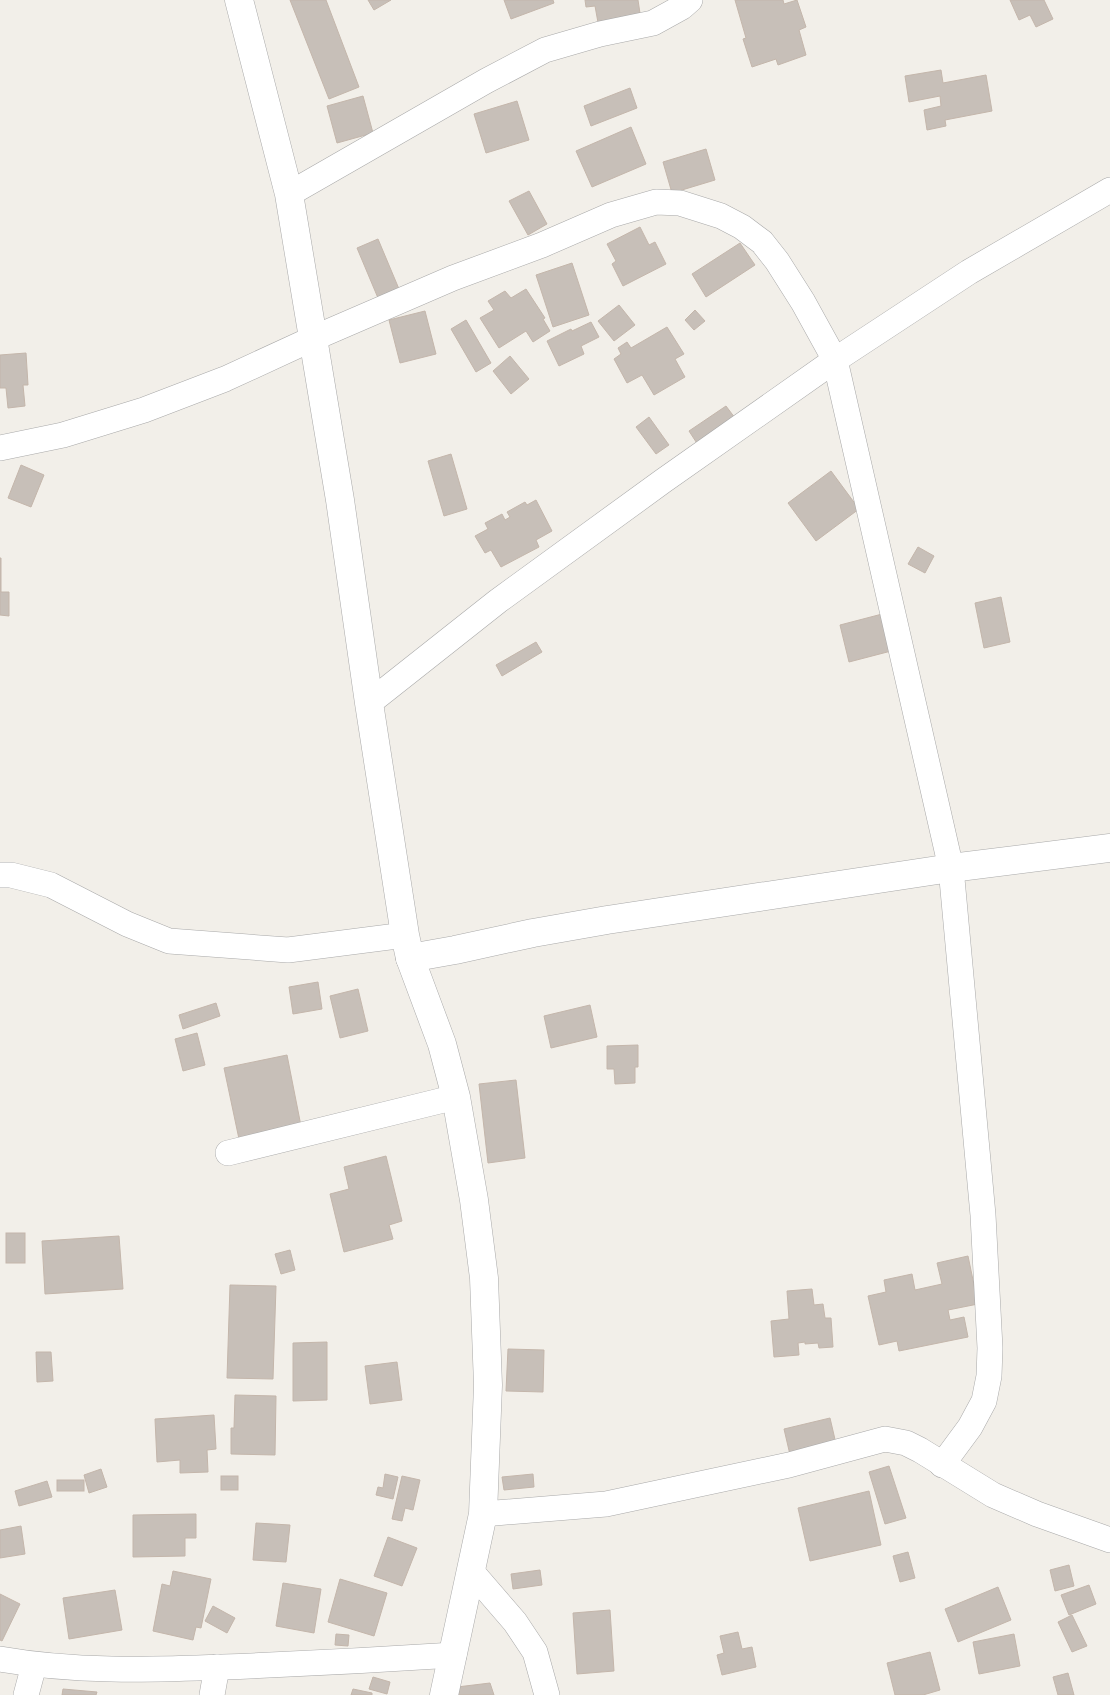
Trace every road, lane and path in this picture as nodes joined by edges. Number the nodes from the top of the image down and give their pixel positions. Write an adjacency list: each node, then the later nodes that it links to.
1 (239, 0): 4 (street)
2 (683, 2): 4 (street)
3 (1110, 190): 6 (street)
4 (289, 194): 5 (street)
5 (314, 338): 6 (street); 7 (street); 8 (street)
6 (834, 360): 8 (street); 10 (street)
7 (0, 448)
8 (369, 703): 12 (street)
9 (1110, 848): 10 (street)
10 (952, 868): 12 (street); 15 (street)
11 (0, 876): 12 (street)
12 (408, 947): 13 (street)
13 (456, 1097): 14 (street); 16 (street)
14 (228, 1153)
15 (942, 1465): 16 (street); 17 (street)
16 (483, 1514): 18 (street)
17 (1110, 1540)
18 (471, 1571): 19 (street); 26 (street)
19 (454, 1654): 22 (street); 25 (street)
20 (0, 1659): 21 (street)
21 (34, 1665): 22 (street); 23 (street)
22 (217, 1667): 24 (street)
23 (26, 1695)
24 (212, 1695)
25 (444, 1695)
26 (547, 1695)

